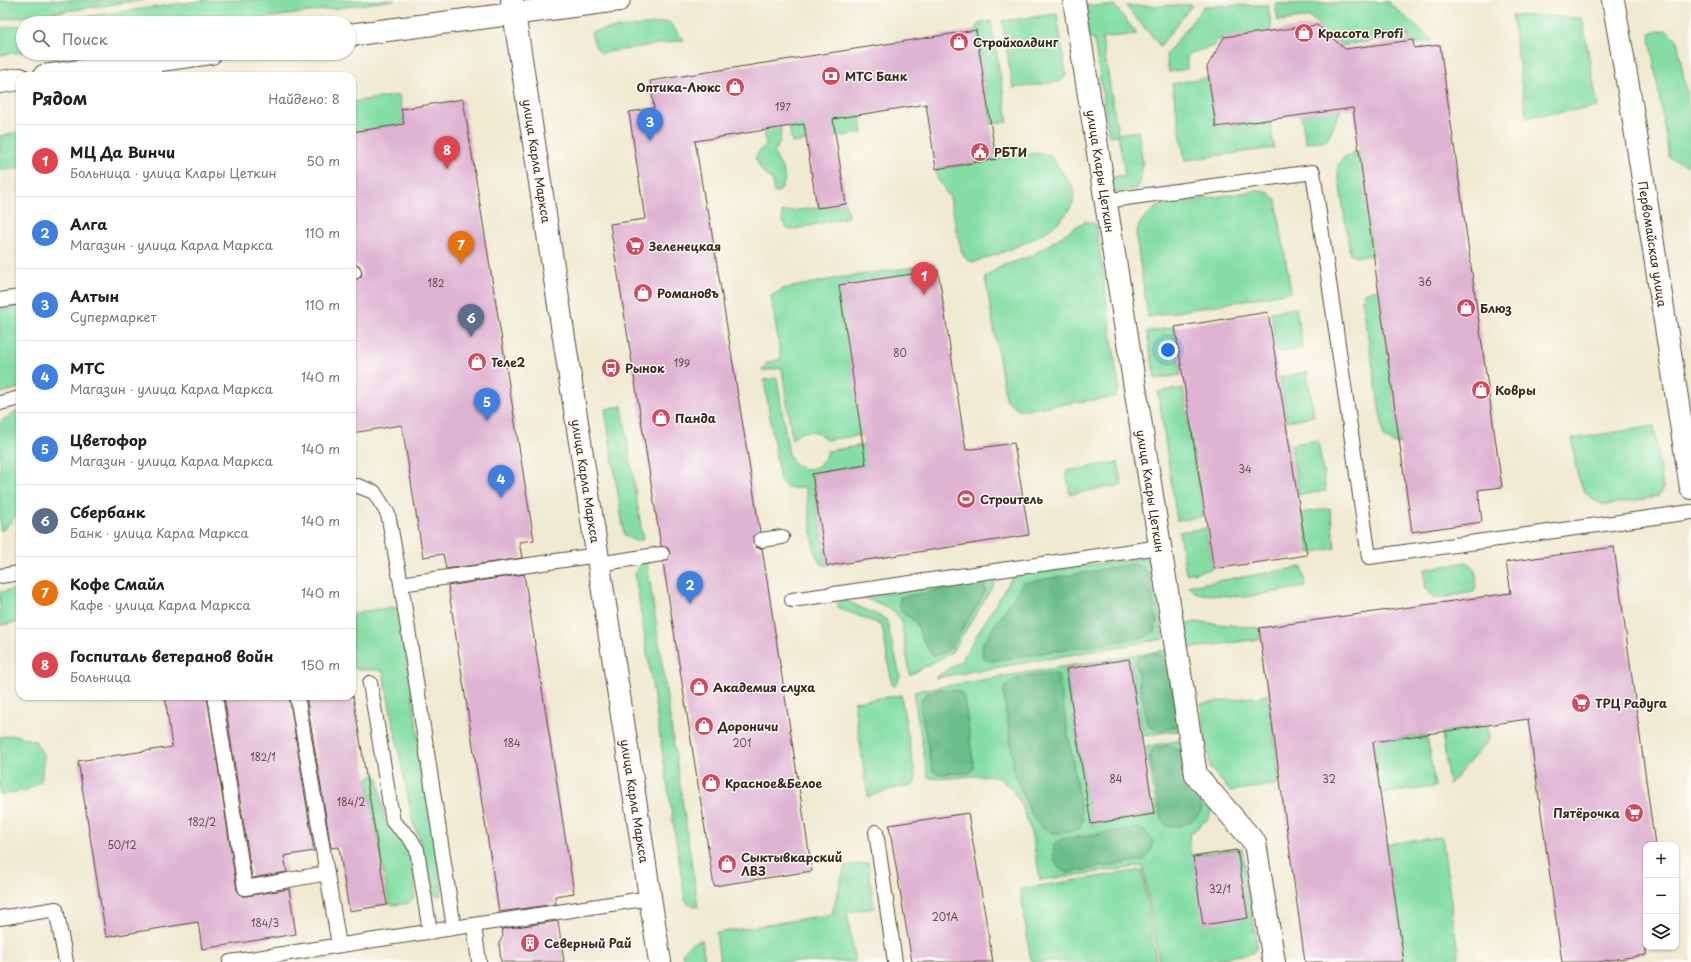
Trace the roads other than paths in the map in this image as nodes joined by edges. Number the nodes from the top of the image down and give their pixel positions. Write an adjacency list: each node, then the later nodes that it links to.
1 (619, 0): 4 (street)
2 (1074, 0): 11 (street, улица Клары Цеткин)
3 (1613, 0): 17 (street, Первомайская улица)
4 (513, 6): 5 (street); 23 (street, улица Карла Маркса)
5 (356, 34)
6 (185, 60): 7 (street)
7 (155, 68): 8 (street)
8 (100, 72)
9 (16, 80): 10 (street)
10 (0, 82)
11 (1105, 202): 18 (lane); 21 (street, улица Клары Цеткин)
12 (16, 298): 13 (lane)
13 (0, 300)
14 (16, 399): 15 (lane)
15 (0, 403)
16 (356, 486): 26 (lane)
17 (1691, 488)
18 (1691, 512)
19 (782, 537): 20 (lane)
20 (761, 540)
21 (1160, 547): 27 (lane); 45 (street, улица Клары Цеткин)
22 (662, 554): 23 (lane)
23 (598, 559): 26 (lane); 33 (street, улица Карла Маркса)
24 (16, 574): 25 (lane)
25 (0, 576)
26 (401, 584): 36 (lane)
27 (792, 600)
28 (370, 683): 37 (lane)
29 (216, 700): 32 (lane)
30 (298, 700): 32 (lane)
31 (876, 832): 44 (lane)
32 (327, 873): 38 (lane)
33 (650, 898): 35 (lane); 43 (street, улица Карла Маркса)
34 (0, 918): 40 (lane)
35 (474, 925): 36 (lane); 42 (lane)
36 (454, 928): 37 (lane)
37 (430, 932): 38 (lane)
38 (339, 945): 39 (lane)
39 (317, 956): 41 (lane)
40 (66, 962)
41 (230, 962)
42 (479, 962)
43 (660, 962)
44 (895, 962)
45 (1274, 962)

